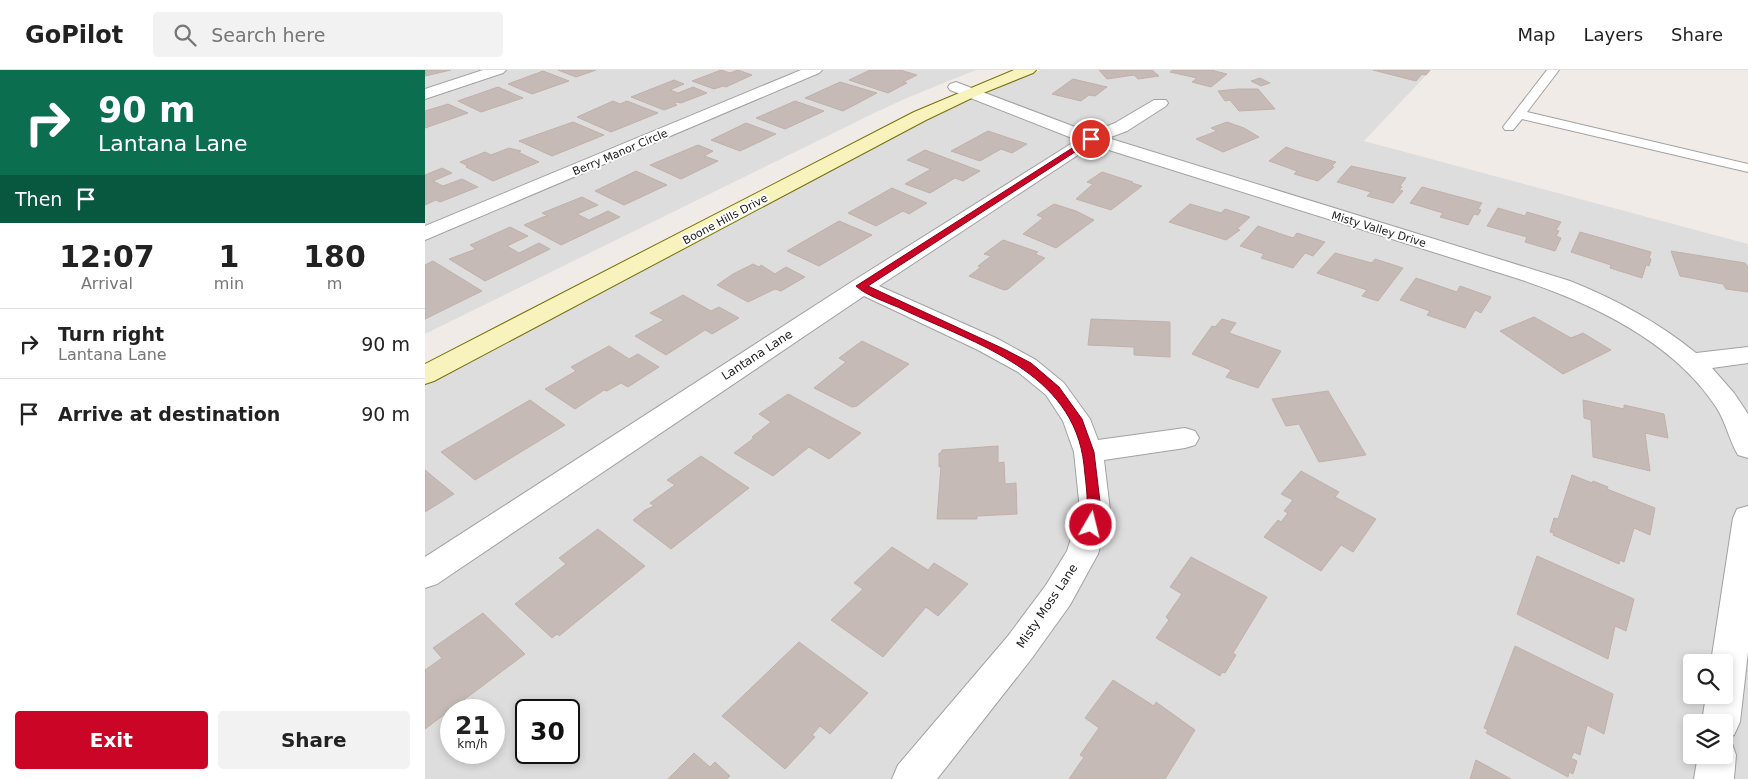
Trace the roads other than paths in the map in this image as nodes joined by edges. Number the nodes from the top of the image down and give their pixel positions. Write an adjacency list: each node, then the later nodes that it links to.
1 (498, 70): 7 (street)
2 (814, 70): 13 (street, Berry Manor Circle)
3 (1001, 70): 6 (street, Boone Hills Drive)
4 (1028, 70): 6 (street, Boone Hills Drive)
5 (1553, 70): 9 (lane)
6 (963, 90): 11 (street, Misty Valley Drive); 15 (street, Boone Hills Drive); 18 (street, Boone Hills Drive)
7 (425, 94)
8 (1160, 103): 11 (street, Lantana Lane)
9 (1518, 114): 10 (lane); 12 (lane)
10 (1509, 127)
11 (1091, 139): 14 (street, Lantana Lane); 17 (street, Misty Valley Drive)
12 (1748, 168)
13 (425, 234)
14 (861, 286): 21 (street, Misty Moss Lane); 23 (street, Lantana Lane)
15 (467, 332)
16 (1748, 355): 17 (street)
17 (1690, 362): 20 (street, Misty Valley Drive)
18 (425, 375)
19 (1185, 438): 21 (street)
20 (1748, 448)
21 (1088, 452): 26 (street, Misty Moss Lane)
22 (1748, 518): 24 (street)
23 (425, 574)
24 (1722, 714)
25 (1716, 764): 27 (street)
26 (912, 779)
27 (1714, 779)

